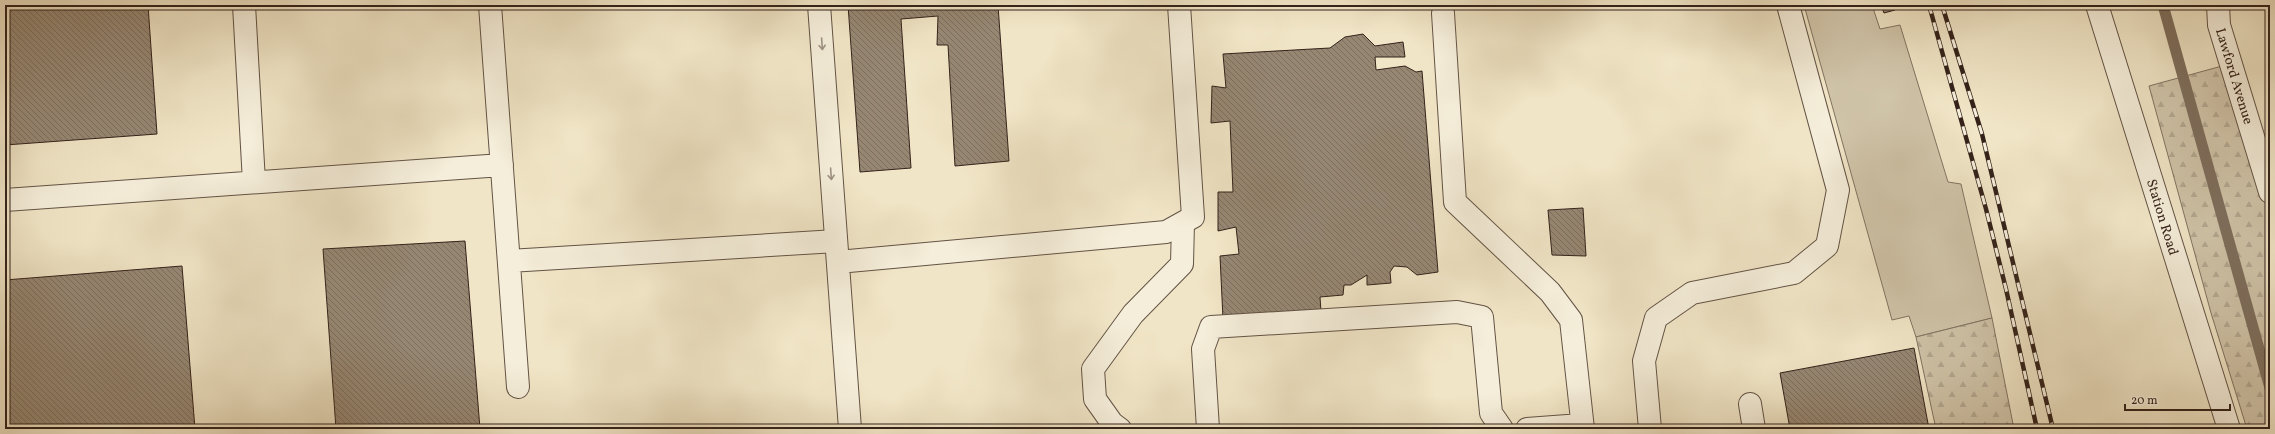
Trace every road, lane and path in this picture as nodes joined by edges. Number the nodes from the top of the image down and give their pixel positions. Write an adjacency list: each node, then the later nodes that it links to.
1 (244, 5): 10 (street)
2 (490, 5): 9 (street)
3 (819, 5): 14 (street, one-way to 14)
4 (1179, 5): 13 (street)
5 (1788, 5): 24 (street)
6 (2097, 5): 26 (street, Station Road)
7 (2218, 5): 11 (street, Lawford Avenue)
8 (1443, 13): 18 (street)
9 (502, 165): 10 (street); 15 (street)
10 (254, 182): 12 (street)
11 (2270, 192)
12 (5, 200)
13 (1183, 222): 14 (street); 20 (street)
14 (837, 252): 15 (street); 19 (street)
15 (509, 261): 16 (street)
16 (518, 387)
17 (1750, 404): 25 (street)
18 (1582, 427): 23 (street)
19 (850, 429)
20 (1120, 429)
21 (1208, 429): 22 (street)
22 (1502, 429)
23 (1527, 429)
24 (1650, 429)
25 (1754, 429)
26 (2229, 429)

